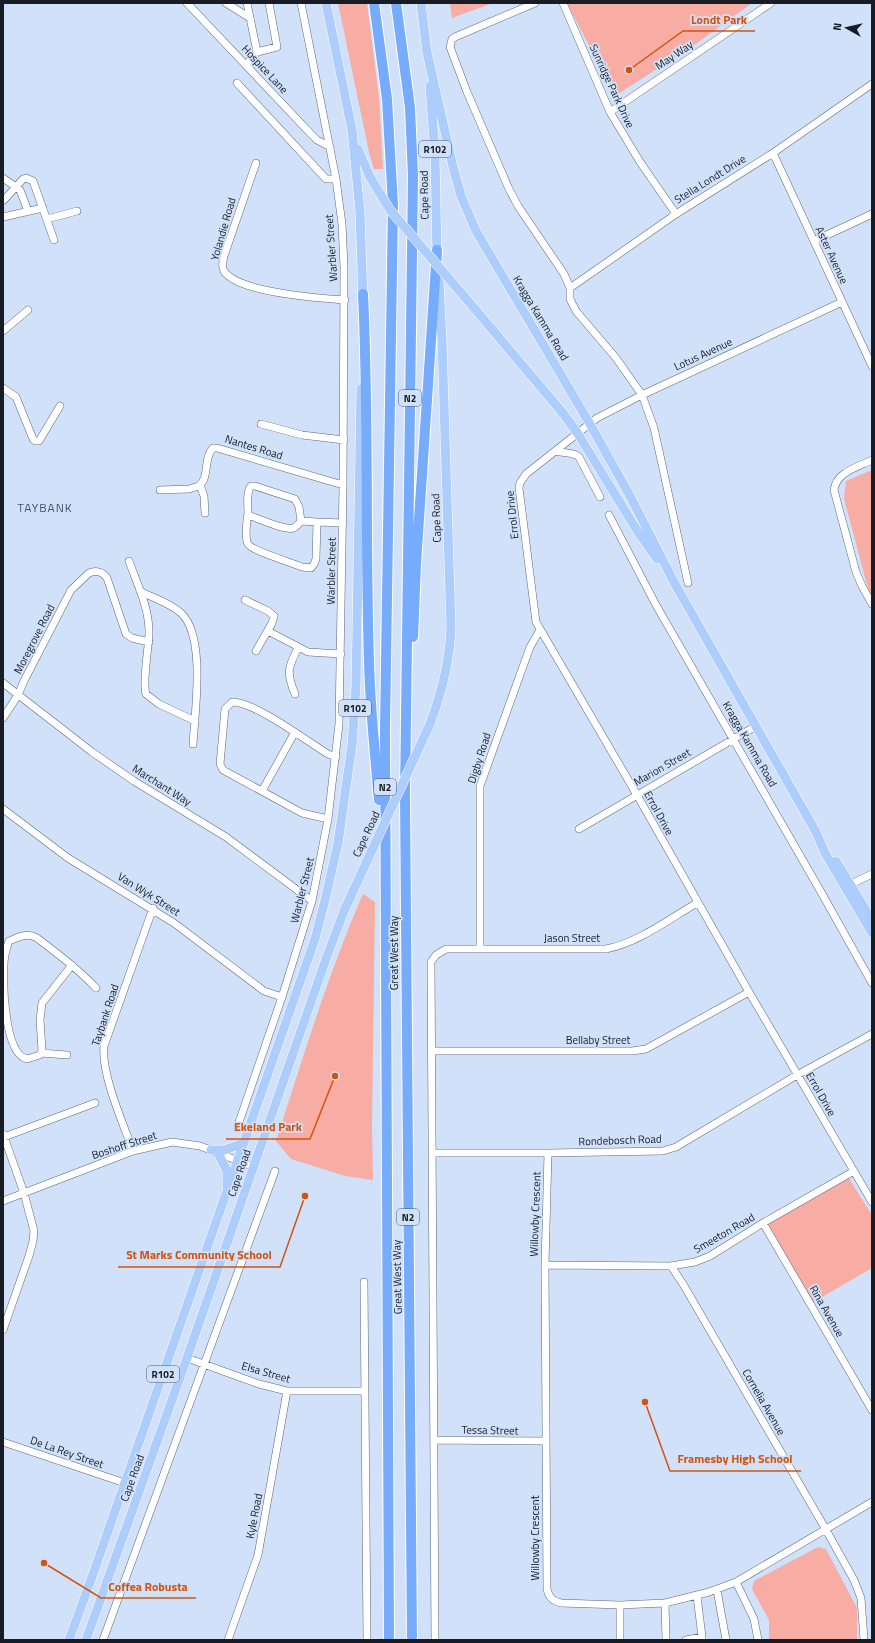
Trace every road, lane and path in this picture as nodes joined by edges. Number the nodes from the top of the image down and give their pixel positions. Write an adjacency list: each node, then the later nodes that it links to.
1 (187, 3): 16 (street, Hospice Lane)
2 (226, 3): 13 (street)
3 (246, 3): 13 (street)
4 (269, 3): 15 (street)
5 (301, 3): 21 (street, Warbler Street)
6 (326, 3): 20 (main road, Cape Road / R102)
7 (374, 3): 92 (highway, N2)
8 (396, 3): 87 (highway, N2)
9 (421, 3): 14 (main road, Cape Road / R102)
10 (535, 3): 38 (street)
11 (563, 3): 19 (street, Sunridge Park Drive)
12 (771, 3): 19 (street, May Way)
13 (250, 18): 15 (street)
14 (426, 48): 37 (main road, Cape Road / R102); 49 (main road, Kragga Kamma Road)
15 (257, 52): 16 (street)
16 (246, 64): 21 (street, Hospice Lane)
17 (237, 83): 25 (street)
18 (872, 84): 22 (street, Stella Londt Drive)
19 (610, 112): 31 (street, Sunridge Park Drive)
20 (352, 130): 39 (main road, Cape Road / R102); 50 (main road, Kragga Kamma Road, bridge)
21 (330, 147): 25 (street, Warbler Street)
22 (773, 153): 31 (street, Stella Londt Drive); 36 (street, Aster Avenue)
23 (256, 163): 40 (street, Yolandie Road)
24 (3, 178): 26 (street)
25 (336, 179): 40 (street, Warbler Street)
26 (16, 187): 27 (street); 28 (street); 29 (street)
27 (4, 200)
28 (43, 208): 29 (street); 34 (street)
29 (28, 211): 33 (street)
30 (77, 211): 34 (street)
31 (676, 214): 38 (street, Stella Londt Drive)
32 (872, 214): 36 (street)
33 (3, 217)
34 (47, 219): 35 (street)
35 (54, 240)
36 (814, 241): 41 (street, Aster Avenue)
37 (437, 250): 87 (highway); 121 (main road, Cape Road / R102, bridge)
38 (570, 288): 46 (street)
39 (363, 294): 92 (highway); 115 (main road, Cape Road / R102)
40 (345, 300): 51 (street, Warbler Street)
41 (842, 302): 44 (street, Aster Avenue); 46 (street, Lotus Avenue)
42 (28, 310): 43 (street)
43 (3, 330)
44 (872, 366)
45 (3, 388): 47 (street)
46 (642, 395): 49 (street, Lotus Avenue); 65 (street)
47 (60, 406)
48 (261, 424): 51 (street)
49 (590, 424): 50 (street, Lotus Avenue); 66 (main road, Kragga Kamma Road)
50 (578, 434): 52 (street, Errol Drive); 66 (main road, Kragga Kamma Road)
51 (344, 440): 55 (street, Warbler Street)
52 (556, 451): 57 (street); 70 (street, Errol Drive)
53 (872, 460): 69 (street)
54 (200, 485): 55 (street, Nantes Road); 56 (street); 58 (street)
55 (343, 485): 63 (street, Warbler Street)
56 (160, 490)
57 (600, 497)
58 (205, 513)
59 (248, 514): 61 (street); 61 (street); 62 (street)
60 (609, 515): 83 (street, Kragga Kamma Road)
61 (301, 521): 62 (street)
62 (317, 522): 63 (street)
63 (343, 523): 75 (street, Warbler Street)
64 (128, 561): 67 (street)
65 (688, 583)
66 (675, 584): 81 (main road, Kragga Kamma Road)
67 (140, 591): 72 (street); 80 (street)
68 (246, 600): 71 (street)
69 (872, 604)
70 (540, 630): 88 (street, Errol Drive); 101 (street, Digby Road)
71 (268, 632): 73 (street); 74 (street)
72 (149, 642): 78 (street, Moregrove Road); 80 (street)
73 (298, 648): 75 (street); 77 (street)
74 (256, 651)
75 (341, 654): 85 (street, Warbler Street)
76 (3, 683): 78 (street, Marchant Way)
77 (295, 694)
78 (18, 695): 79 (street, Moregrove Road); 95 (street, Marchant Way)
79 (3, 718)
80 (195, 721): 84 (street)
81 (756, 726): 83 (street, Marion Street); 94 (main road, Kragga Kamma Road)
82 (295, 732): 85 (street); 86 (street); 86 (street)
83 (733, 738): 88 (street, Marion Street); 103 (street, Kragga Kamma Road)
84 (193, 744)
85 (336, 757): 90 (street, Warbler Street)
86 (262, 791): 90 (street)
87 (405, 795): 155 (highway, Great West Way / N2)
88 (637, 795): 91 (street, Marion Street); 96 (street, Errol Drive)
89 (3, 809): 97 (street, Van Wyk Street)
90 (328, 819): 95 (street, Warbler Street)
91 (579, 829)
92 (385, 861): 154 (highway, Great West Way / N2)
93 (872, 874): 94 (street)
94 (848, 886): 98 (main road, Kragga Kamma Road); 99 (main road, Kragga Kamma Road)
95 (312, 901): 106 (street, Warbler Street)
96 (697, 903): 101 (street, Jason Street); 105 (street, Errol Drive)
97 (153, 908): 106 (street, Van Wyk Street); 116 (street, Taybank Road)
98 (872, 920)
99 (872, 933)
100 (6, 939): 102 (street); 109 (street)
101 (480, 949): 108 (street, Jason Street)
102 (72, 965): 104 (street); 109 (street)
103 (872, 983)
104 (96, 988)
105 (749, 992): 108 (street, Bellaby Street); 111 (street, Errol Drive)
106 (282, 997): 113 (street, Warbler Street)
107 (872, 1034): 111 (street, Rondebosch Road)
108 (432, 1051): 118 (street)
109 (41, 1053): 110 (street)
110 (67, 1055)
111 (797, 1075): 119 (street, Rondebosch Road); 123 (street, Errol Drive)
112 (95, 1103): 114 (street)
113 (237, 1128)
114 (4, 1135): 124 (street)
115 (244, 1143): 117 (main road); 120 (main road, Cape Road / R102)
116 (133, 1151): 117 (street, Boshoff Street); 124 (street, Boshoff Street)
117 (214, 1152): 120 (street, Boshoff Street); 125 (main road)
118 (433, 1153): 119 (street, Rondebosch Road); 138 (street)
119 (548, 1154): 129 (street, Willowby Crescent)
120 (238, 1162): 121 (street, Boshoff Street); 125 (main road, Cape Road / R102)
121 (254, 1167): 133 (main road, Cape Road / R102)
122 (275, 1171): 134 (street)
123 (854, 1171): 127 (street, Errol Drive); 128 (street, Smeeton Road)
124 (24, 1193): 126 (street, Boshoff Street); 132 (street)
125 (227, 1193): 141 (main road, Cape Road / R102)
126 (3, 1201)
127 (872, 1202)
128 (763, 1223): 130 (street, Smeeton Road); 137 (street, Rina Avenue)
129 (545, 1264): 130 (street, Smeeton Road); 139 (street, Willowby Crescent)
130 (671, 1266): 143 (street, Cornelia Avenue)
131 (364, 1282): 136 (street)
132 (3, 1330)
133 (187, 1358): 134 (street, Elsa Street); 150 (main road, Cape Road / R102)
134 (205, 1364): 135 (street, Elsa Street); 151 (street)
135 (287, 1391): 136 (street, Elsa Street); 152 (street, Kyle Road)
136 (365, 1391): 153 (street)
137 (872, 1410)
138 (434, 1440): 139 (street, Tessa Street); 156 (street)
139 (546, 1441): 148 (street, Willowby Crescent)
140 (3, 1442): 141 (street, De La Rey Street)
141 (124, 1483): 149 (main road, Cape Road / R102)
142 (872, 1502): 143 (street, Willowby Crescent)
143 (825, 1528): 144 (street, Willowby Crescent); 162 (street, Cornelia Avenue)
144 (736, 1582): 145 (street, Willowby Crescent); 161 (street)
145 (717, 1590): 146 (street, Willowby Crescent); 160 (street)
146 (697, 1596): 147 (street, Willowby Crescent); 159 (street)
147 (665, 1603): 148 (street, Willowby Crescent); 158 (street)
148 (620, 1605): 157 (street)
149 (69, 1640)
150 (86, 1640)
151 (104, 1640)
152 (228, 1640)
153 (367, 1640)
154 (389, 1640)
155 (412, 1640)
156 (435, 1640)
157 (620, 1640)
158 (666, 1640)
159 (686, 1640)
160 (726, 1640)
161 (758, 1640)
162 (864, 1640)

